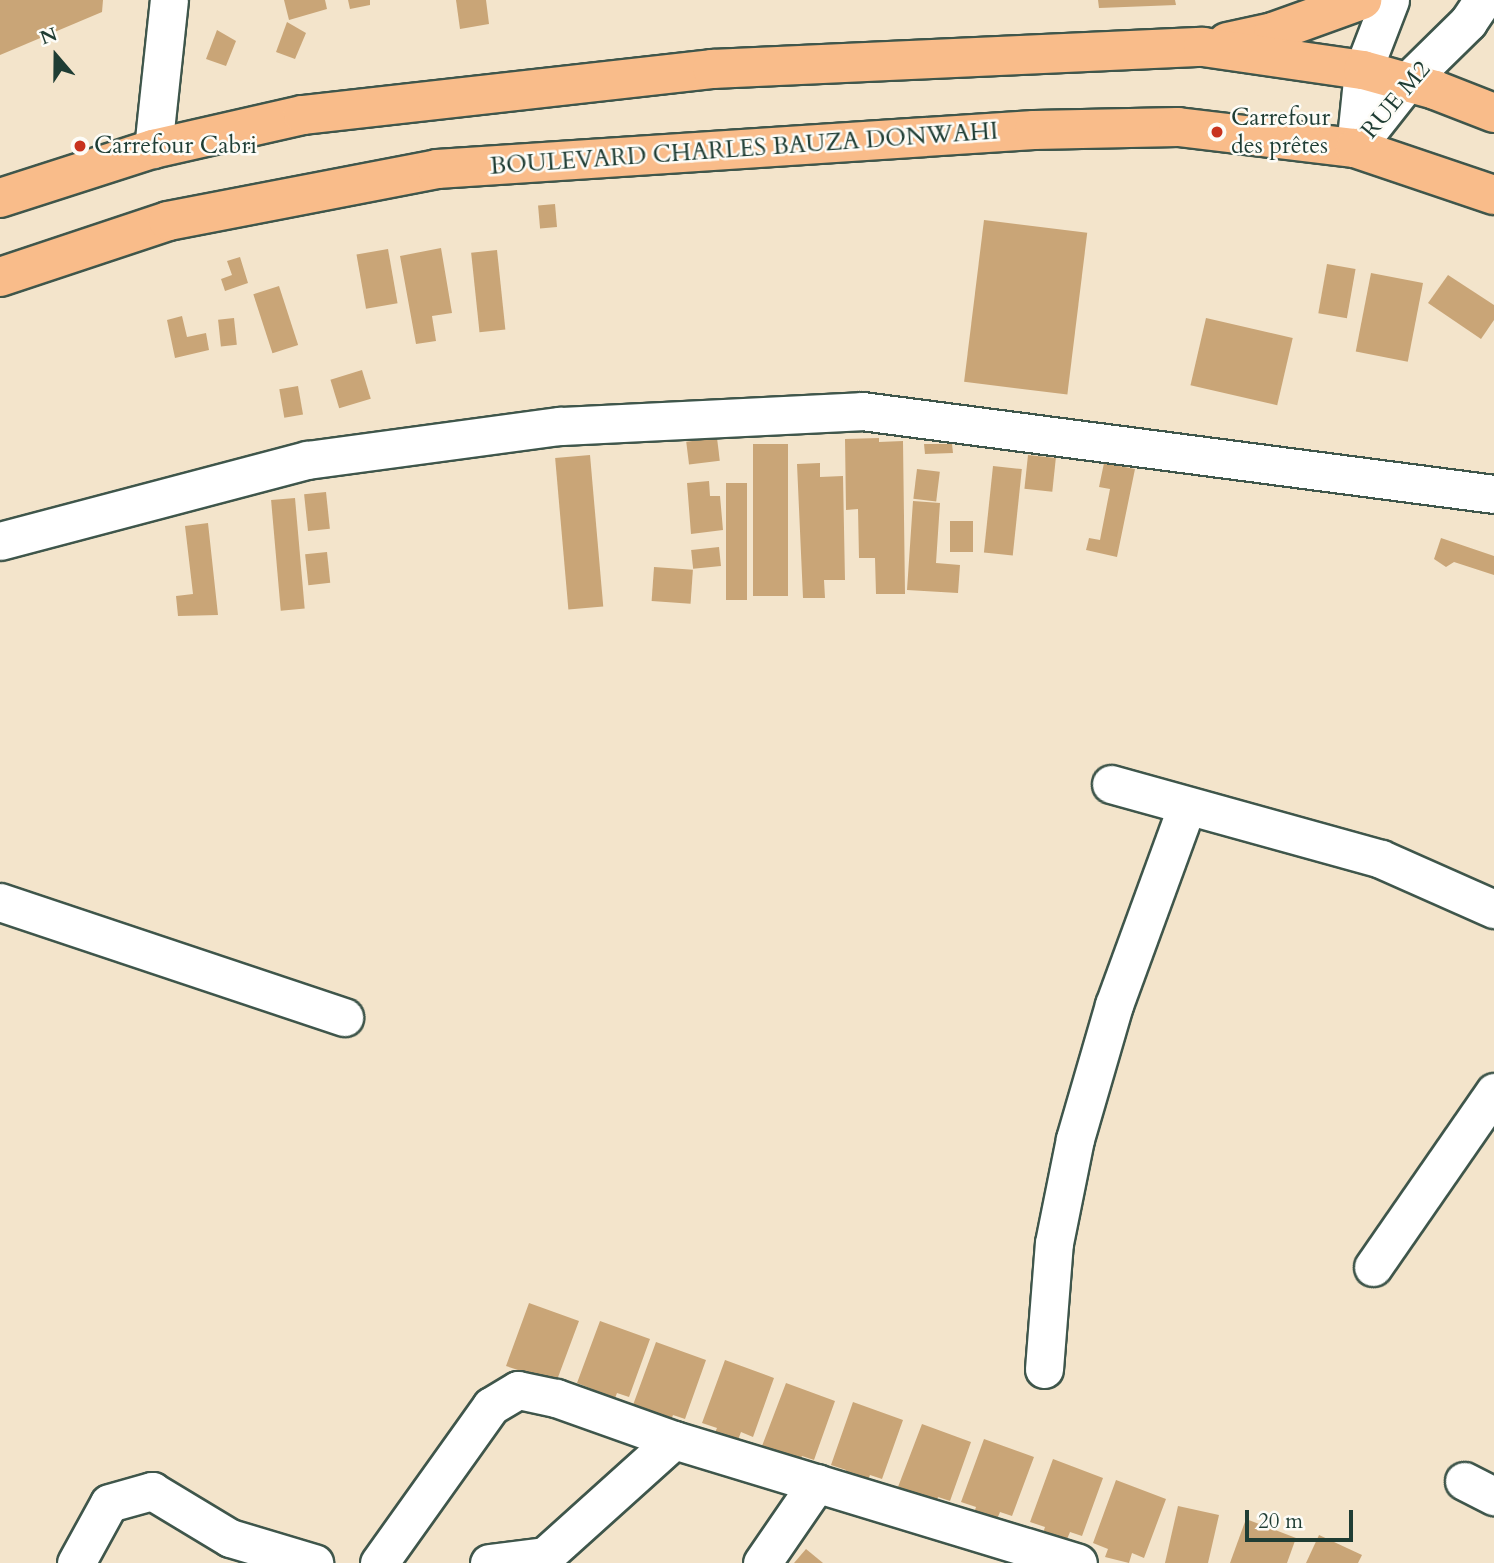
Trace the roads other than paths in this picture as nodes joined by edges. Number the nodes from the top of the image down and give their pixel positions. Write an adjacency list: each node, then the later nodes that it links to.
1 (169, 0): 10 (street)
2 (1362, 0): 5 (main road)
3 (1390, 0): 6 (street, RUE M2)
4 (1483, 0): 7 (street, RUE M2)
5 (1203, 47): 6 (main road); 10 (main road)
6 (1363, 70): 7 (main road); 9 (street, RUE M2)
7 (1407, 82): 8 (main road); 9 (street, RUE M2)
8 (1494, 113)
9 (1356, 148): 11 (main road, BOULEVARD CHARLES BAUZA DONWAHI); 13 (main road, BOULEVARD CHARLES BAUZA DONWAHI)
10 (153, 149): 12 (main road)
11 (1494, 195)
12 (0, 198)
13 (0, 277)
14 (1494, 494): 15 (street)
15 (0, 541)
16 (1111, 784): 17 (street)
17 (1187, 806): 19 (street); 23 (street)
18 (0, 902): 20 (street)
19 (1494, 909)
20 (344, 1017)
21 (1494, 1092): 22 (street)
22 (1373, 1267)
23 (1044, 1369)
24 (674, 1440): 25 (street); 28 (street); 29 (street)
25 (817, 1483): 30 (street); 31 (street)
26 (76, 1563): 27 (street)
27 (314, 1563)
28 (379, 1563)
29 (489, 1563)
30 (762, 1563)
31 (1078, 1563)

